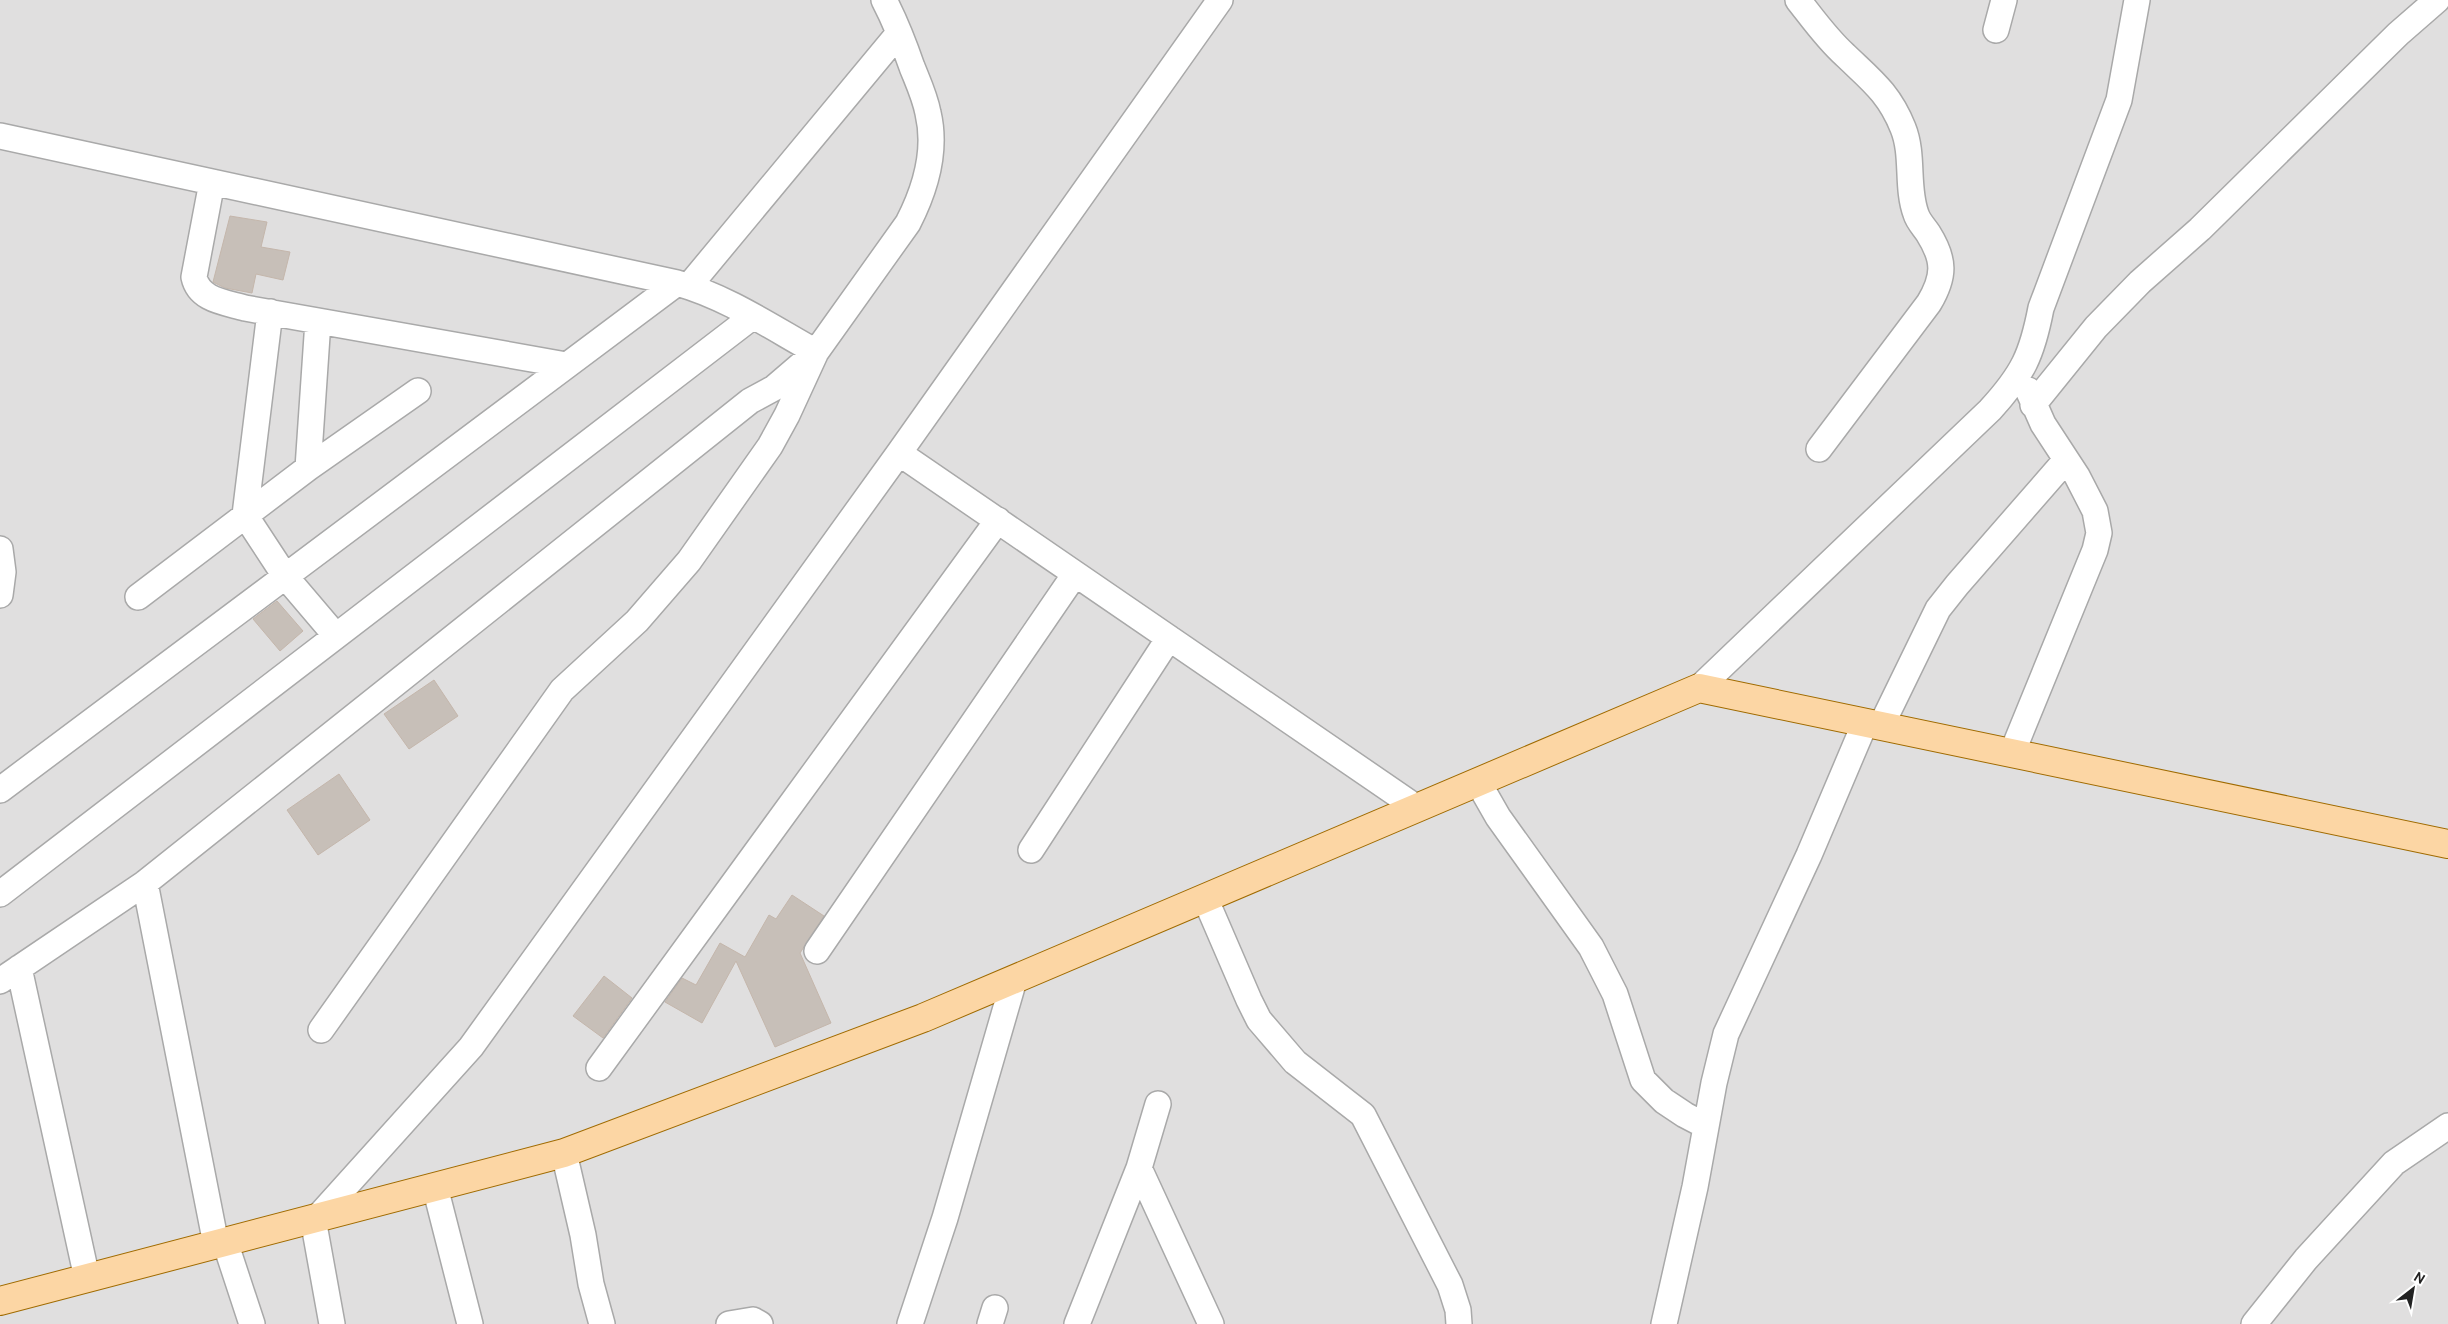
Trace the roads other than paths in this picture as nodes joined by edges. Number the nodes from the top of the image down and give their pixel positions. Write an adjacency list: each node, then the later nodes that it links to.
1 (884, 0): 9 (street)
2 (1220, 0): 22 (street)
3 (1798, 0): 7 (street)
4 (2004, 0): 8 (street)
5 (2138, 0): 18 (street)
6 (2437, 0): 20 (street)
7 (1816, 10): 21 (street)
8 (1996, 30)
9 (899, 33): 12 (street); 16 (street)
10 (0, 136): 11 (street)
11 (212, 182): 12 (street); 13 (street)
12 (683, 284): 14 (street); 17 (street)
13 (270, 312): 15 (street); 25 (street)
14 (752, 317): 16 (street); 32 (street)
15 (318, 321): 17 (street); 24 (street)
16 (816, 352): 42 (street); 48 (street)
17 (566, 365): 29 (street)
18 (2023, 368): 20 (street); 34 (street)
19 (418, 391): 24 (street)
20 (2033, 405): 23 (street)
21 (1819, 449)
22 (899, 453): 26 (street); 56 (street)
23 (2066, 460): 35 (street); 36 (street)
24 (308, 468): 25 (street)
25 (246, 515): 29 (street); 31 (street)
26 (998, 520): 28 (street); 49 (street)
27 (0, 549): 30 (street)
28 (1075, 574): 33 (street); 45 (street)
29 (285, 576): 32 (street); 38 (street)
30 (0, 595)
31 (138, 597)
32 (336, 636): 43 (street)
33 (1169, 638): 39 (street); 41 (street)
34 (1699, 688): 35 (main road); 37 (main road)
35 (1873, 724): 36 (main road); 51 (street)
36 (2012, 753): 40 (main road)
37 (1478, 782): 39 (main road); 51 (street)
38 (0, 790)
39 (1417, 808): 44 (main road)
40 (2448, 844)
41 (1031, 850)
42 (145, 883): 46 (street); 57 (street)
43 (0, 894)
44 (1205, 898): 47 (main road); 69 (street)
45 (817, 951)
46 (9, 974): 58 (street)
47 (1014, 980): 53 (main road); 66 (street)
48 (321, 1030)
49 (599, 1068)
50 (1158, 1104): 54 (street)
51 (1706, 1126): 70 (street)
52 (2448, 1126): 71 (street)
53 (564, 1153): 55 (main road); 63 (street)
54 (1139, 1168): 67 (street); 68 (street)
55 (435, 1187): 56 (main road); 62 (street)
56 (315, 1219): 57 (main road); 61 (street)
57 (221, 1243): 58 (main road); 60 (street)
58 (87, 1278): 59 (main road)
59 (0, 1301)
60 (252, 1324)
61 (332, 1324)
62 (470, 1324)
63 (602, 1324)
64 (729, 1324): 65 (street)
65 (760, 1324)
66 (910, 1324)
67 (1077, 1324)
68 (1211, 1324)
69 (1459, 1324)
70 (1664, 1324)
71 (2254, 1324)

